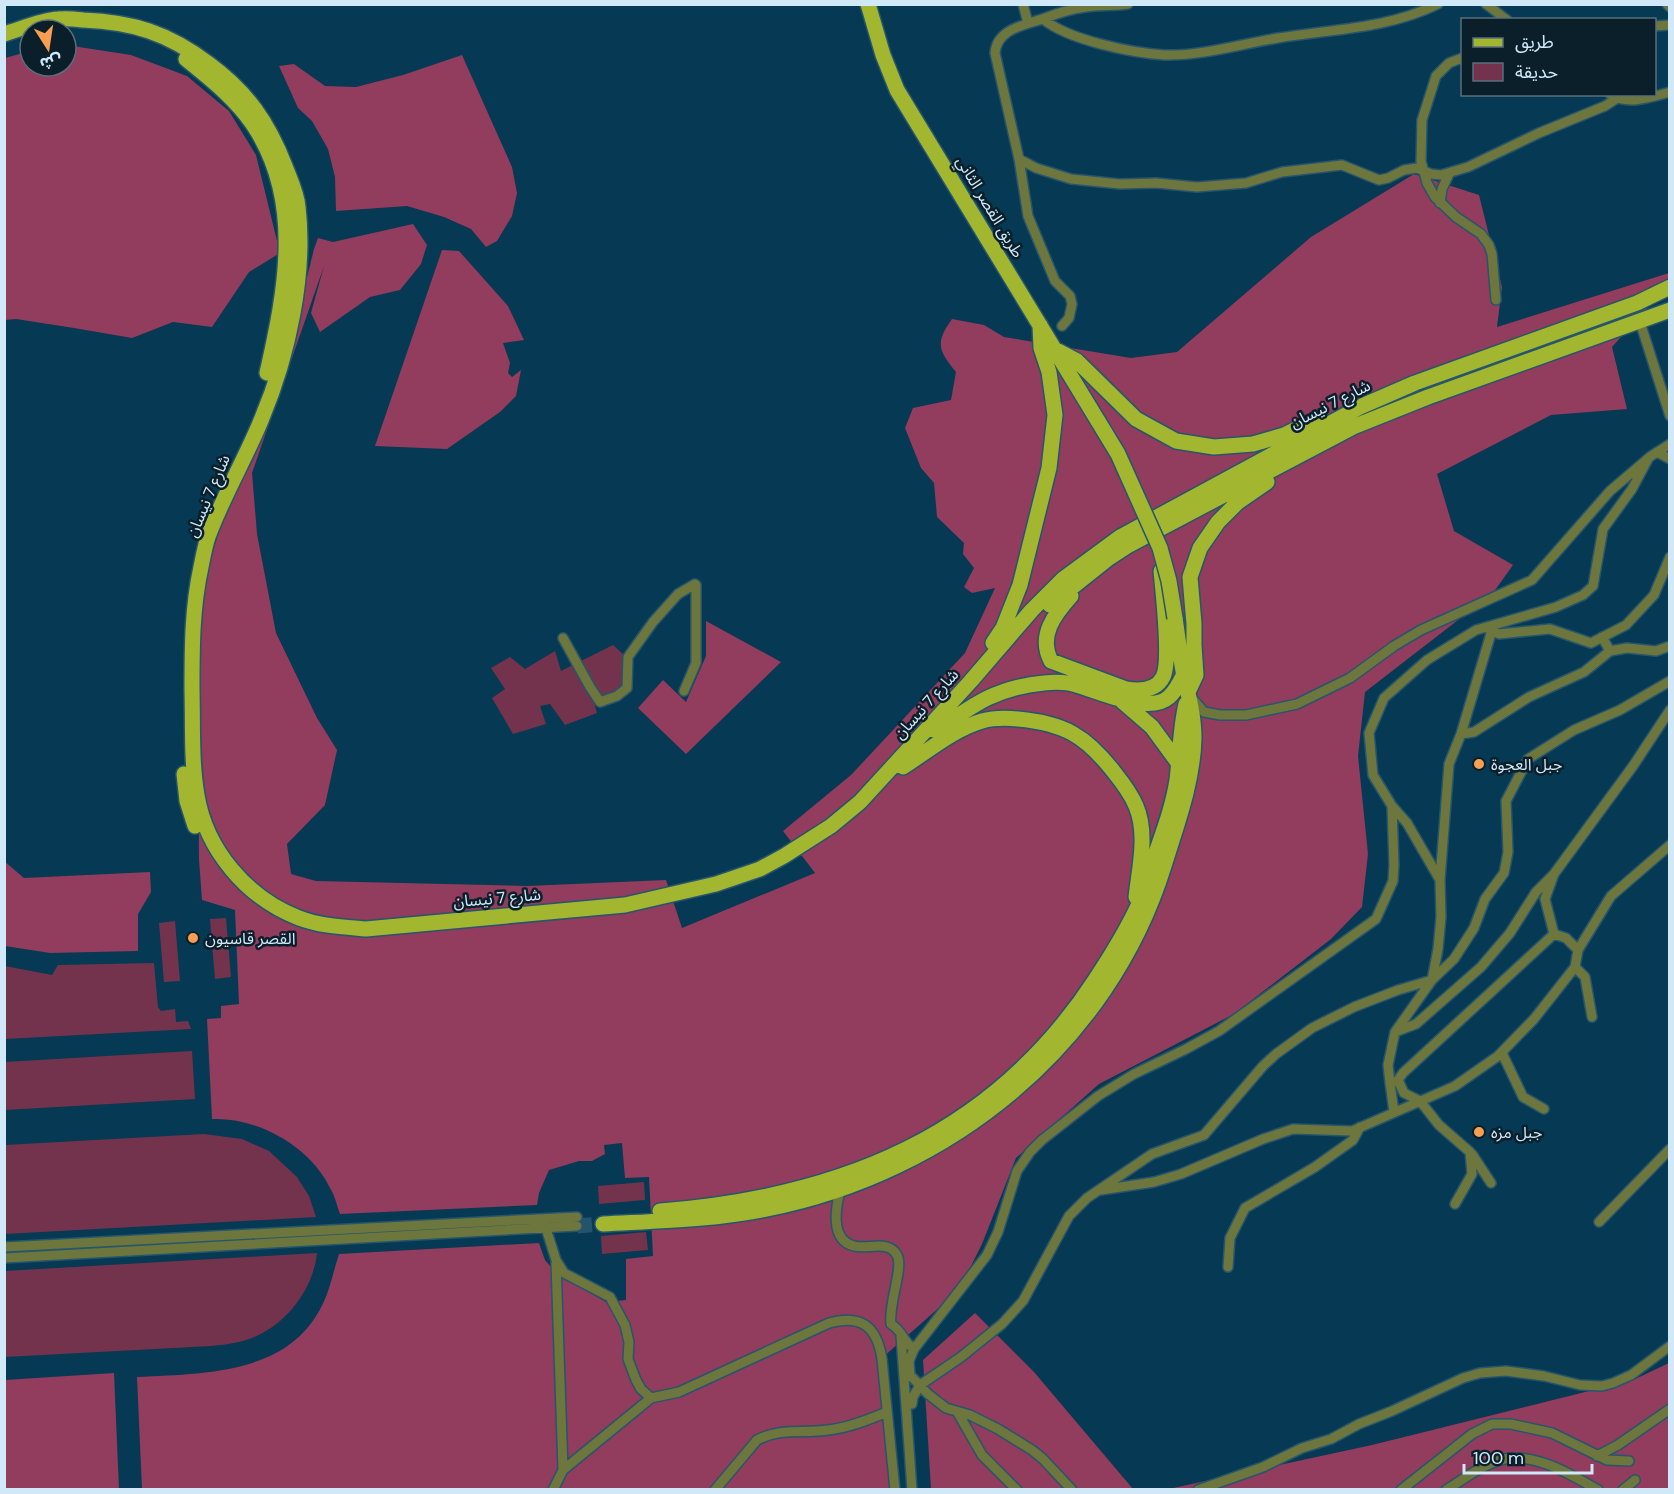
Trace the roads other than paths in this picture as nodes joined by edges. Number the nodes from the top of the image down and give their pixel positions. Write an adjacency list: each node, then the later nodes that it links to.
1 (868, 4): 22 (main road, طريق القصر الثاني)
2 (1023, 4): 9 (street)
3 (1128, 4): 6 (street)
4 (1438, 4): 8 (street)
5 (1485, 4): 7 (street)
6 (1114, 5): 8 (street)
7 (1504, 18)
8 (1043, 19): 9 (street)
9 (1028, 23): 15 (street)
10 (78, 29): 51 (main road, شارع 7 نيسان)
11 (4, 34): 43 (main road, شارع 7 نيسان)
12 (1461, 58): 16 (street)
13 (1653, 96): 14 (street)
14 (1613, 97): 17 (street)
15 (1019, 159): 16 (street); 24 (street)
16 (1422, 169): 17 (street); 18 (street)
17 (1449, 174): 18 (street)
18 (1440, 203): 20 (street)
19 (1670, 287): 26 (main road, شارع 7 نيسان)
20 (1496, 300)
21 (1670, 310): 23 (main road, شارع 7 نيسان)
22 (1040, 322): 25 (main road, طريق القصر الثاني); 43 (main road)
23 (1640, 322): 27 (street); 32 (main road, شارع 7 نيسان)
24 (1062, 326)
25 (1056, 350): 26 (main road); 35 (main road, طريق القصر الثاني, bridge)
26 (1415, 383): 43 (main road, شارع 7 نيسان)
27 (1670, 416)
28 (1670, 444): 29 (street)
29 (1657, 452): 30 (street); 31 (street)
30 (1648, 459): 36 (street); 45 (street)
31 (1670, 459)
32 (1290, 461): 34 (main road, شارع 7 نيسان); 45 (main road)
33 (1670, 557): 37 (street)
34 (1108, 558): 35 (main road); 48 (main road, شارع 7 نيسان)
35 (1170, 618): 41 (main road)
36 (1489, 629): 37 (street); 49 (street); 52 (street)
37 (1602, 637): 40 (street)
38 (563, 639): 44 (street)
39 (1670, 646): 40 (street)
40 (1610, 651): 49 (street)
41 (1184, 674): 45 (main road); 46 (main road)
42 (1670, 681): 60 (street)
43 (970, 682)
44 (684, 691)
45 (1189, 694): 50 (main road); 72 (main road)
46 (1117, 697): 48 (main road); 50 (main road)
47 (1670, 710): 54 (street)
48 (936, 731): 51 (main road, شارع 7 نيسان)
49 (1461, 734): 55 (street)
50 (1179, 764): 56 (main road)
51 (903, 767): 56 (main road)
52 (1392, 806): 55 (street); 84 (street)
53 (1670, 845): 58 (street)
54 (1554, 874): 57 (street); 62 (street)
55 (1440, 880): 60 (street)
56 (1134, 914): 72 (main road)
57 (1554, 934): 58 (street); 64 (street)
58 (1578, 950): 59 (street)
59 (1575, 967): 61 (street); 63 (street)
60 (1432, 980): 62 (street); 73 (street)
61 (1592, 1017)
62 (1395, 1032): 64 (street)
63 (1502, 1053): 65 (street); 66 (street)
64 (1394, 1082): 65 (street); 67 (street)
65 (1420, 1101): 67 (street); 70 (street)
66 (1544, 1109)
67 (1394, 1112): 68 (street)
68 (1360, 1127): 73 (street); 81 (street)
69 (1670, 1149): 76 (street)
70 (1470, 1152): 71 (street); 74 (street)
71 (1491, 1183)
72 (841, 1188): 82 (street)
73 (1101, 1190): 85 (street)
74 (1455, 1204)
75 (577, 1221): 77 (street)
76 (1599, 1222)
77 (545, 1223): 78 (street); 79 (street); 80 (street)
78 (4, 1247)
79 (4, 1258)
80 (556, 1260): 86 (street); 93 (street)
81 (1228, 1267)
82 (900, 1329): 84 (street); 98 (street)
83 (1670, 1346): 101 (street)
84 (914, 1349): 85 (street)
85 (920, 1385): 87 (street); 90 (street)
86 (651, 1398): 89 (street); 93 (street)
87 (912, 1404)
88 (1670, 1409): 91 (street)
89 (887, 1412): 96 (street); 97 (street)
90 (958, 1413): 99 (street); 100 (street)
91 (1597, 1456): 92 (street); 102 (street)
92 (1629, 1461)
93 (563, 1470): 95 (street)
94 (1635, 1480): 105 (street)
95 (553, 1490)
96 (715, 1490)
97 (895, 1490)
98 (912, 1490)
99 (1017, 1490)
100 (1072, 1490)
101 (1198, 1490)
102 (1401, 1490)
103 (1446, 1490): 104 (street)
104 (1598, 1490)
105 (1623, 1490)

